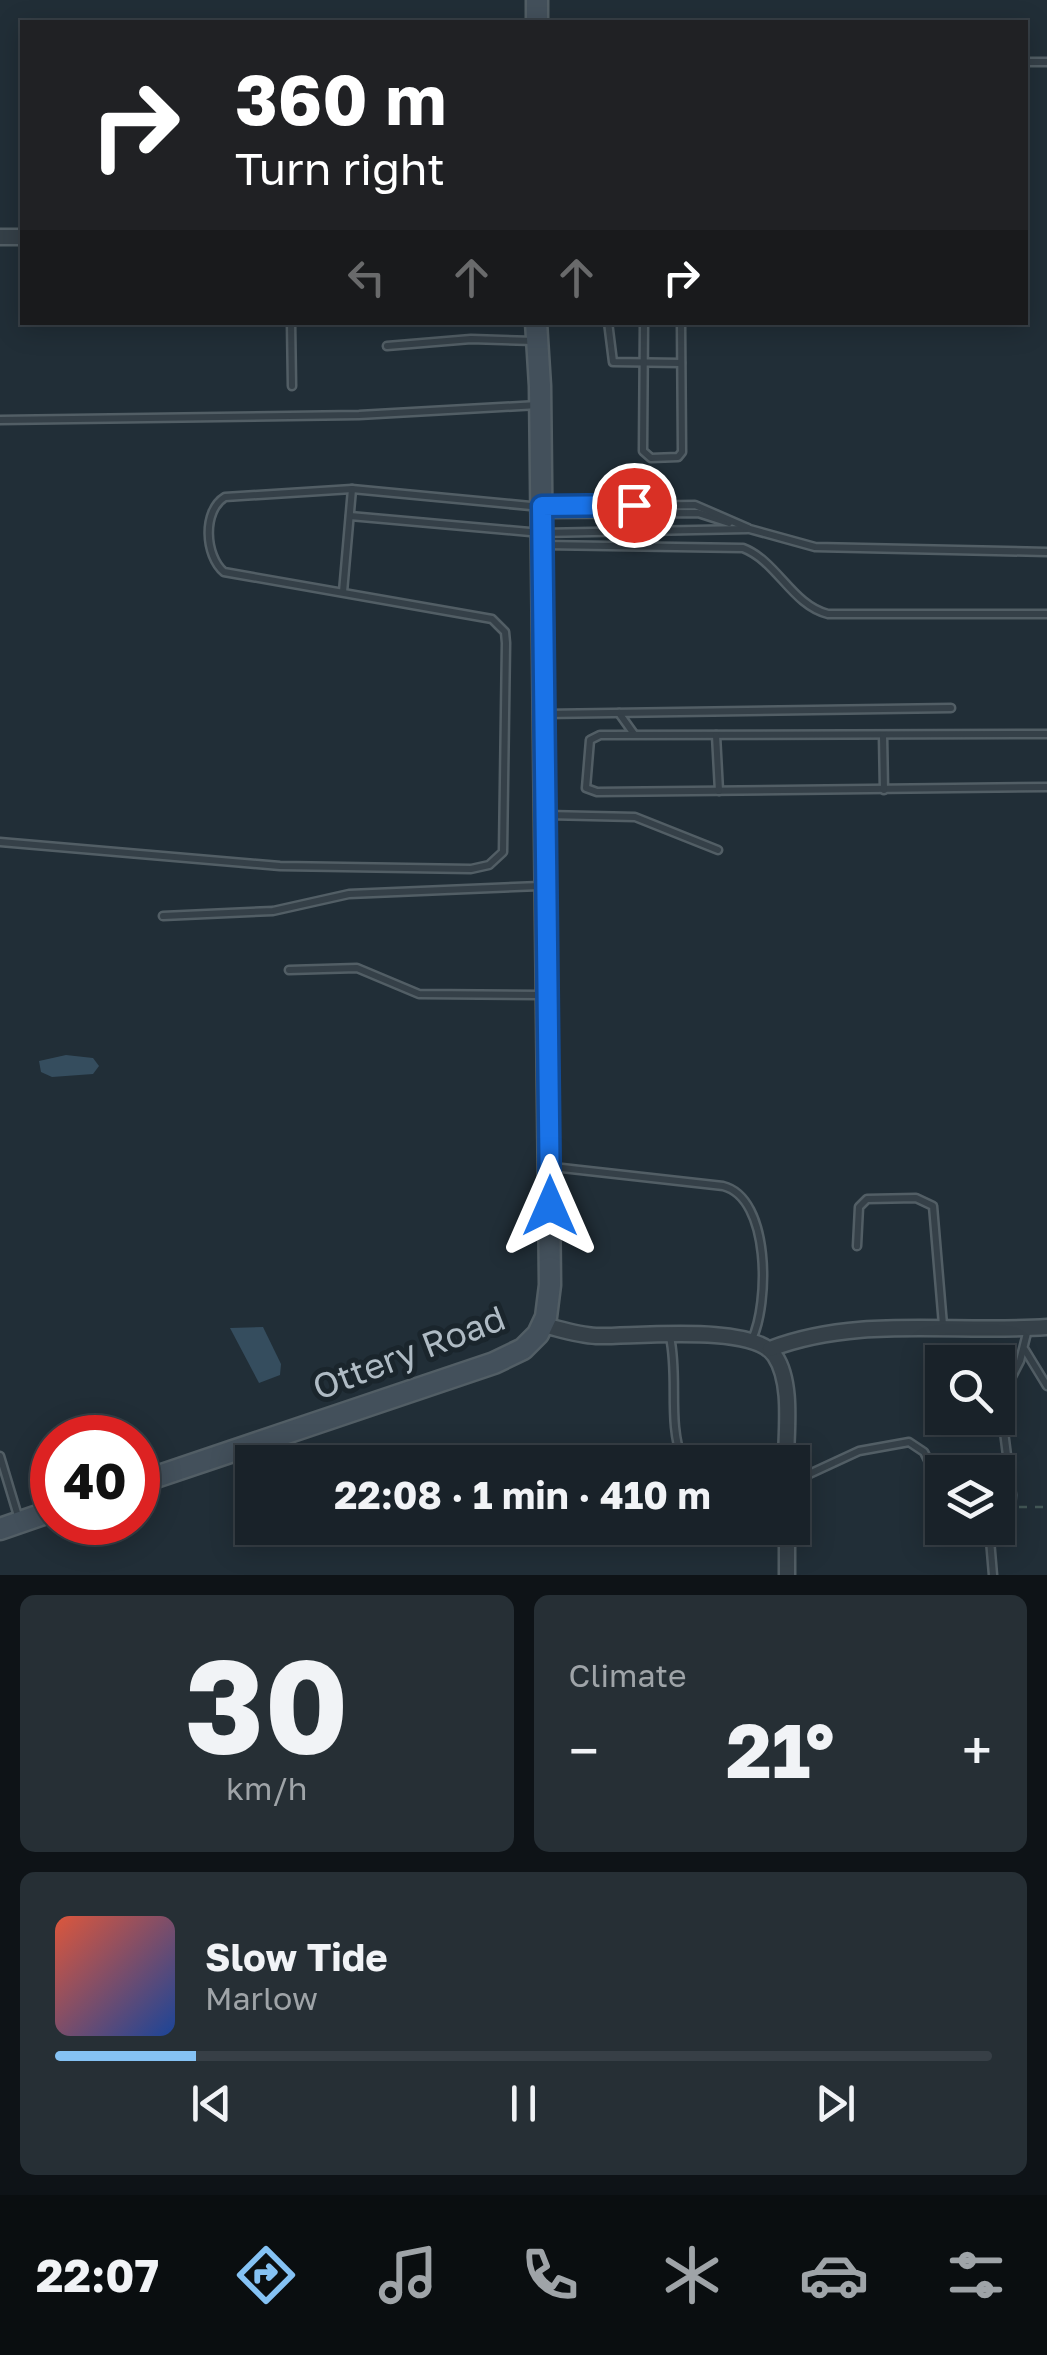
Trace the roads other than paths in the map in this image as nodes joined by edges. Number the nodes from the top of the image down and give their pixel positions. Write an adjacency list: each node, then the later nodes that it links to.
1 (291, 325): 9 (lane)
2 (608, 325): 7 (lane)
3 (644, 325): 7 (lane)
4 (681, 325): 8 (lane)
5 (540, 328): 6 (lane); 10 (street, Ottery Road)
6 (387, 346)
7 (644, 363): 8 (lane); 8 (lane)
8 (681, 363)
9 (292, 386)
10 (540, 395): 11 (lane); 14 (street, Ottery Road)
11 (0, 420)
12 (352, 489): 13 (lane); 14 (lane); 17 (lane)
13 (350, 516): 14 (lane); 17 (lane)
14 (541, 525): 15 (lane); 15 (lane); 18 (lane); 21 (street, Ottery Road)
15 (748, 528): 16 (lane)
16 (1047, 552)
17 (342, 592): 30 (lane)
18 (1047, 614)
19 (951, 708): 20 (lane)
20 (619, 713): 21 (lane); 24 (lane)
21 (544, 714): 29 (street, Ottery Road)
22 (883, 734): 23 (lane); 25 (lane); 27 (lane)
23 (1047, 734)
24 (634, 735): 25 (lane); 28 (lane)
25 (716, 735): 28 (lane)
26 (1047, 787): 27 (lane)
27 (884, 790): 28 (lane)
28 (719, 791)
29 (546, 815): 31 (lane); 32 (street, Ottery Road)
30 (0, 842)
31 (718, 850)
32 (546, 886): 33 (lane); 35 (street, Ottery Road)
33 (162, 916)
34 (289, 970): 35 (lane)
35 (548, 995): 36 (street, Ottery Road)
36 (550, 1166): 38 (street, Ottery Road); 43 (lane)
37 (857, 1246): 39 (lane)
38 (543, 1325): 42 (street); 53 (street, Ottery Road)
39 (944, 1325): 41 (street); 44 (street)
40 (1047, 1327): 41 (street)
41 (1028, 1328): 45 (lane)
42 (670, 1336): 43 (street); 47 (lane)
43 (752, 1340): 44 (street)
44 (770, 1350): 48 (street)
45 (1024, 1350): 46 (lane); 50 (lane)
46 (1047, 1386)
47 (678, 1445)
48 (785, 1445)
49 (926, 1455): 52 (lane)
50 (1006, 1455)
51 (0, 1456): 54 (lane)
52 (810, 1474)
53 (160, 1476)
54 (10, 1526)
55 (786, 1545): 57 (street)
56 (991, 1545): 58 (lane)
57 (787, 1575)
58 (993, 1575)

